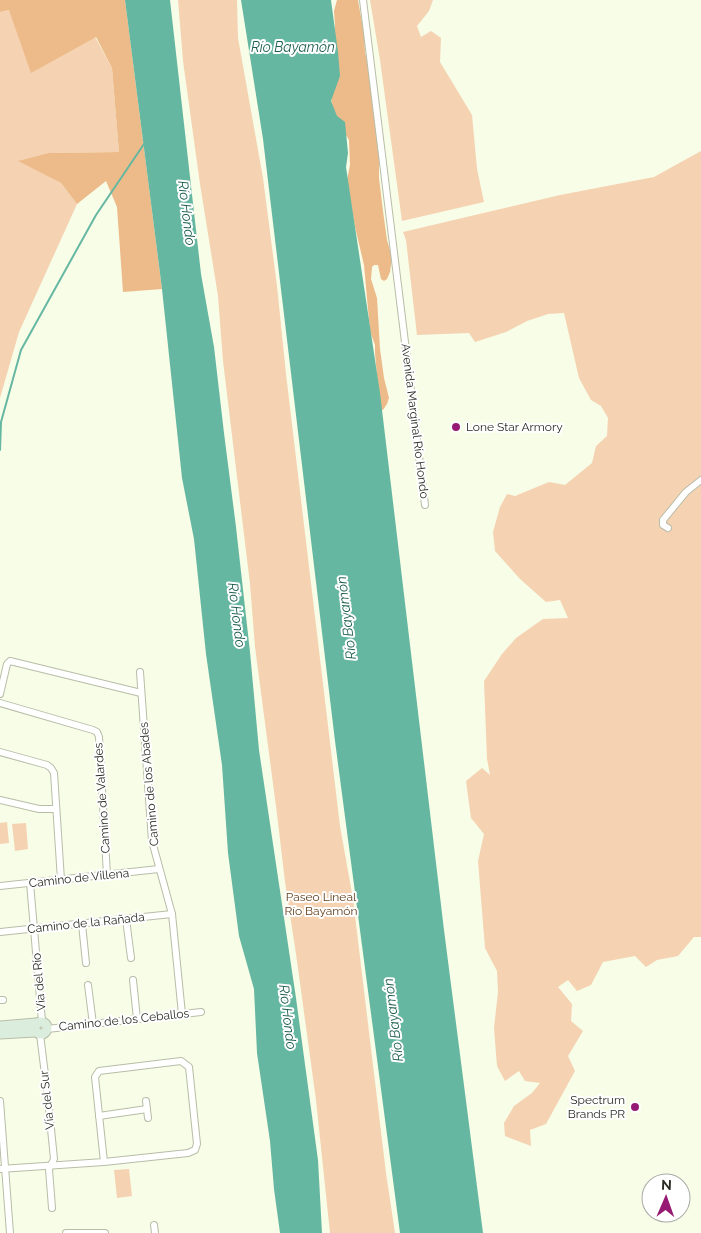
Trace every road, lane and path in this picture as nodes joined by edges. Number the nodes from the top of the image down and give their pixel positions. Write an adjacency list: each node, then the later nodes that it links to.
1 (363, 0): 3 (street, Avenida Marginal Río Hondo)
2 (701, 480): 4 (street)
3 (425, 505)
4 (668, 528)
5 (140, 672): 7 (street, Camino de los Abades)
6 (0, 694): 7 (street)
7 (141, 694): 12 (street, Camino de los Abades)
8 (0, 703): 13 (street, Camino de Valardes)
9 (0, 752): 11 (street)
10 (0, 800): 11 (street)
11 (55, 809): 14 (street)
12 (158, 869): 13 (street, Camino de Villena); 17 (street, Camino de los Abades)
13 (107, 875): 14 (street, Camino de Villena)
14 (61, 880): 15 (street, Camino de Villena)
15 (30, 883): 16 (street, Camino de Villena); 20 (street, Vía del Río)
16 (0, 886)
17 (172, 914): 18 (street, Camino de la Rañada); 27 (street, Camino de los Abades)
18 (126, 919): 19 (street, Camino de la Rañada); 22 (street)
19 (82, 924): 20 (street, Camino de la Rañada); 23 (street)
20 (34, 929): 21 (street, Camino de la Rañada); 31 (street, Vía del Río)
21 (0, 932)
22 (131, 958)
23 (86, 963)
24 (133, 980): 28 (street)
25 (88, 985): 29 (street)
26 (201, 1012): 27 (street, Camino de los Ceballos)
27 (182, 1014): 28 (street, Camino de los Ceballos)
28 (137, 1019): 29 (street, Camino de los Ceballos)
29 (92, 1024): 31 (street, Camino de los Ceballos)
30 (0, 1026): 31 (street)
31 (40, 1028): 32 (street); 40 (street, Vía del Sur)
32 (0, 1034)
33 (0, 1101): 38 (street)
34 (146, 1101): 35 (street)
35 (147, 1109): 36 (street); 37 (street)
36 (99, 1116): 39 (street); 39 (street)
37 (148, 1118)
38 (1, 1123): 41 (street)
39 (104, 1162): 40 (street)
40 (52, 1165): 41 (street); 42 (street, Vía del Sur)
41 (2, 1169): 43 (street)
42 (52, 1208)
43 (8, 1215): 44 (street); 46 (street)
44 (0, 1216)
45 (154, 1224): 49 (street)
46 (10, 1233)
47 (66, 1233): 48 (street)
48 (105, 1233)
49 (155, 1233)

